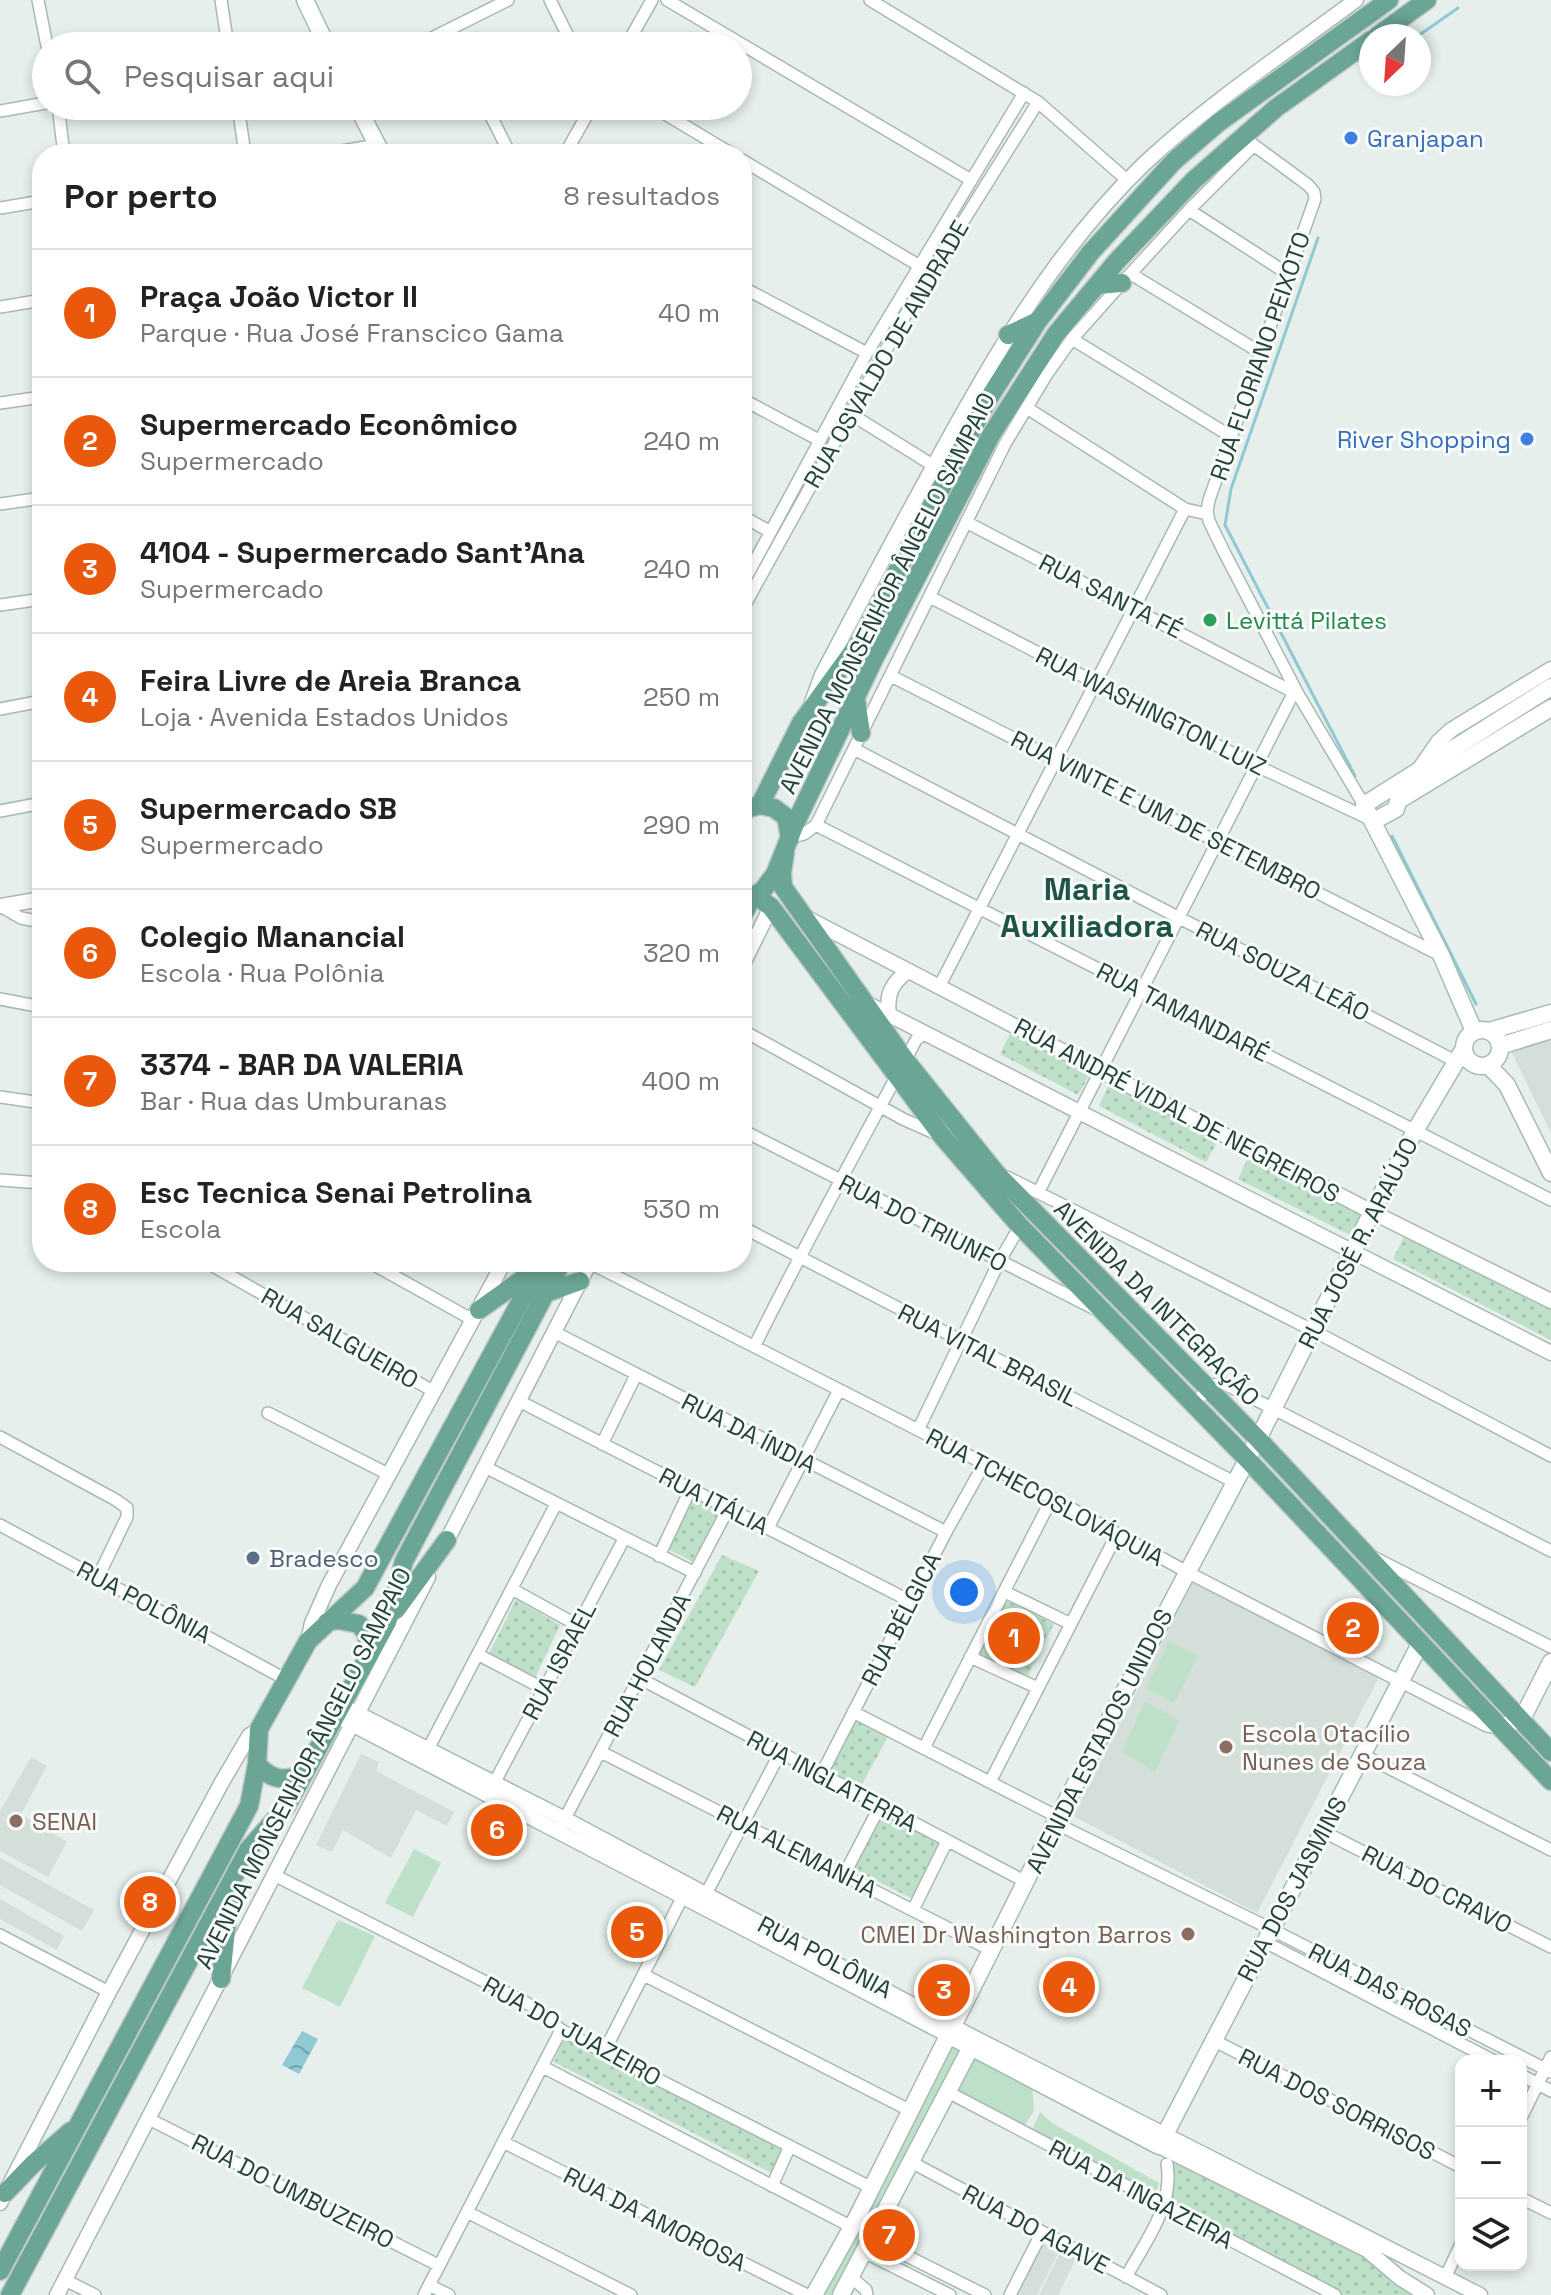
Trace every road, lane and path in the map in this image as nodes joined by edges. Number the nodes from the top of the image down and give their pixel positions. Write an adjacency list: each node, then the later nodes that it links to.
1 (38, 0): 14 (street)
2 (221, 0): 15 (street)
3 (305, 0): 16 (main road)
4 (508, 0): 13 (street)
5 (550, 0): 18 (street)
6 (652, 0): 19 (street)
7 (667, 0): 20 (street)
8 (870, 0): 24 (street)
9 (1356, 0): 23 (street)
10 (1389, 0): 27 (main road, AVENIDA MONSENHOR ÂNGELO SAMPAIO)
11 (1427, 0): 12 (main road)
12 (1394, 24)
13 (450, 30): 17 (street)
14 (44, 32)
15 (226, 32)
16 (320, 32)
17 (446, 32)
18 (566, 32)
19 (634, 32)
20 (721, 32)
21 (1359, 49): 35 (main road, AVENIDA MONSENHOR ÂNGELO SAMPAIO)
22 (752, 50): 44 (street)
23 (1244, 84): 27 (main road); 46 (street)
24 (1024, 93): 25 (street); 44 (street, RUA OSVALDO DE ANDRADE)
25 (1038, 102): 46 (street); 68 (street, RUA OSVALDO DE ANDRADE)
26 (32, 105): 28 (street)
27 (1236, 109): 42 (main road, AVENIDA MONSENHOR ÂNGELO SAMPAIO)
28 (0, 111)
29 (60, 120): 36 (street)
30 (240, 120): 37 (street)
31 (364, 120): 38 (main road)
32 (493, 120): 39 (street)
33 (584, 120): 40 (street)
34 (675, 120): 41 (street)
35 (1248, 141): 45 (main road, AVENIDA MONSENHOR ÂNGELO SAMPAIO); 50 (street, AVENIDA MONSENHOR ÂNGELO SAMPAIO); 53 (street, RUA FLORIANO PEIXOTO)
36 (63, 144)
37 (244, 144)
38 (376, 144)
39 (505, 144)
40 (571, 144)
41 (715, 144)
42 (1174, 161): 45 (main road); 47 (main road, AVENIDA MONSENHOR ÂNGELO SAMPAIO)
43 (752, 166): 52 (street)
44 (971, 180): 52 (street, RUA OSVALDO DE ANDRADE)
45 (1194, 180): 51 (main road, AVENIDA MONSENHOR ÂNGELO SAMPAIO)
46 (1128, 181): 60 (street)
47 (1140, 196): 51 (main road); 59 (main road, AVENIDA MONSENHOR ÂNGELO SAMPAIO)
48 (32, 203): 49 (street)
49 (0, 208)
50 (1189, 210): 53 (street); 54 (street, AVENIDA MONSENHOR ÂNGELO SAMPAIO)
51 (1159, 214): 55 (main road, AVENIDA MONSENHOR ÂNGELO SAMPAIO)
52 (918, 265): 62 (street, RUA OSVALDO DE ANDRADE)
53 (1288, 274): 63 (street, RUA FLORIANO PEIXOTO)
54 (1126, 278): 55 (main road); 61 (street, AVENIDA MONSENHOR ÂNGELO SAMPAIO); 63 (street)
55 (1097, 285): 90 (main road, AVENIDA MONSENHOR ÂNGELO SAMPAIO)
56 (752, 292): 62 (street)
57 (32, 302): 58 (street)
58 (0, 307)
59 (1038, 321): 60 (main road); 94 (main road, AVENIDA MONSENHOR ÂNGELO SAMPAIO)
60 (1008, 335): 71 (street)
61 (1072, 339): 67 (street, AVENIDA MONSENHOR ÂNGELO SAMPAIO); 69 (street)
62 (867, 353): 70 (street, RUA OSVALDO DE ANDRADE)
63 (1261, 353): 69 (street, RUA FLORIANO PEIXOTO)
64 (32, 398): 65 (street)
65 (0, 403)
66 (752, 404): 70 (street)
67 (1027, 408): 74 (street); 77 (street, AVENIDA MONSENHOR ÂNGELO SAMPAIO)
68 (849, 413): 71 (street); 80 (street, RUA OSVALDO DE ANDRADE)
69 (1232, 437): 75 (street, RUA FLORIANO PEIXOTO)
70 (819, 440): 78 (street, RUA OSVALDO DE ANDRADE)
71 (934, 466): 94 (street)
72 (32, 499): 73 (street)
73 (0, 504)
74 (1185, 509): 75 (street); 84 (street)
75 (1207, 514): 89 (street)
76 (752, 522): 78 (street)
77 (966, 522): 81 (street, AVENIDA MONSENHOR ÂNGELO SAMPAIO); 84 (street, RUA SANTA FÉ)
78 (769, 531): 79 (street, RUA OSVALDO DE ANDRADE)
79 (752, 565)
80 (752, 592)
81 (930, 597): 86 (street, AVENIDA MONSENHOR ÂNGELO SAMPAIO); 87 (street, RUA WASHINGTON LUIZ)
82 (32, 600): 83 (street)
83 (0, 605)
84 (1133, 607): 87 (street); 89 (street, RUA SANTA FÉ)
85 (1551, 669): 98 (street)
86 (891, 676): 95 (street, AVENIDA MONSENHOR ÂNGELO SAMPAIO); 96 (street, RUA VINTE E UM DE SETEMBRO)
87 (1096, 682): 96 (street); 97 (street, RUA WASHINGTON LUIZ)
88 (1551, 687): 98 (main road)
89 (1296, 693): 97 (street); 102 (street)
90 (856, 698): 95 (main road); 109 (main road, AVENIDA MONSENHOR ÂNGELO SAMPAIO)
91 (32, 703): 93 (street)
92 (1551, 708): 99 (main road)
93 (0, 709)
94 (810, 709): 100 (main road, AVENIDA MONSENHOR ÂNGELO SAMPAIO)
95 (858, 741): 106 (street, AVENIDA MONSENHOR ÂNGELO SAMPAIO); 107 (street, RUA SOUZA LEÃO)
96 (1057, 758): 107 (street); 108 (street, RUA VINTE E UM DE SETEMBRO)
97 (1257, 766): 105 (street, RUA WASHINGTON LUIZ); 108 (street)
98 (1420, 768): 99 (main road)
99 (1394, 799): 102 (main road); 105 (main road); 110 (main road)
100 (752, 803)
101 (32, 805): 104 (street)
102 (1364, 805): 105 (main road)
103 (752, 809): 109 (main road)
104 (0, 811)
105 (1374, 821): 110 (main road)
106 (816, 825): 109 (street, AVENIDA MONSENHOR ÂNGELO SAMPAIO); 116 (street, RUA TAMANDARÉ)
107 (1019, 834): 116 (street); 118 (street, RUA SOUZA LEÃO)
108 (1218, 841): 118 (street); 121 (street, RUA VINTE E UM DE SETEMBRO)
109 (788, 845): 111 (main road, AVENIDA MONSENHOR ÂNGELO SAMPAIO); 117 (main road, AVENIDA DA INTEGRAÇÃO)
110 (1386, 845): 121 (main road)
111 (752, 892)
112 (752, 894): 115 (main road, AVENIDA DA INTEGRAÇÃO)
113 (32, 901): 114 (street)
114 (0, 906): 119 (street)
115 (771, 907): 120 (street); 139 (main road, AVENIDA DA INTEGRAÇÃO)
116 (980, 907): 123 (street); 124 (street, RUA TAMANDARÉ)
117 (804, 916): 122 (street, RUA ANDRÉ VIDAL DE NEGREIROS); 126 (main road, AVENIDA DA INTEGRAÇÃO)
118 (1180, 918): 124 (street); 135 (street, RUA SOUZA LEÃO)
119 (32, 920)
120 (752, 946)
121 (1441, 955): 131 (main road)
122 (908, 971): 123 (street, RUA ANDRÉ VIDAL DE NEGREIROS); 129 (street)
123 (940, 985): 138 (street, RUA ANDRÉ VIDAL DE NEGREIROS)
124 (1142, 992): 138 (street); 144 (street, RUA TAMANDARÉ)
125 (0, 999): 127 (street)
126 (865, 1003): 129 (street, RUA ANDRÉ VIDAL DE NEGREIROS); 136 (main road, AVENIDA DA INTEGRAÇÃO)
127 (32, 1005)
128 (1551, 1013): 131 (main road)
129 (889, 1014): 132 (street, RUA ANDRÉ VIDAL DE NEGREIROS)
130 (1551, 1030): 134 (main road)
131 (1481, 1031): 134 (main road); 135 (main road)
132 (924, 1033): 136 (street); 143 (street, RUA ANDRÉ VIDAL DE NEGREIROS)
133 (752, 1036): 142 (street)
134 (1500, 1046): 137 (main road)
135 (1459, 1055): 137 (main road); 144 (main road, RUA JOSÉ R. ARAÚJO)
136 (906, 1061): 139 (street); 147 (main road, AVENIDA DA INTEGRAÇÃO)
137 (1488, 1065): 148 (main road)
138 (1101, 1071): 143 (street); 154 (street, RUA ANDRÉ VIDAL DE NEGREIROS)
139 (896, 1077): 142 (street); 146 (main road, AVENIDA DA INTEGRAÇÃO)
140 (0, 1097): 141 (street)
141 (32, 1102)
142 (879, 1106): 146 (street); 150 (street)
143 (1080, 1113): 152 (street); 157 (street, RUA ANDRÉ VIDAL DE NEGREIROS)
144 (1415, 1131): 153 (street, RUA TAMANDARÉ); 154 (main road, RUA JOSÉ R. ARAÚJO)
145 (752, 1135): 150 (street, RUA DO TRIUNFO)
146 (942, 1136): 155 (main road, AVENIDA DA INTEGRAÇÃO)
147 (996, 1173): 152 (street); 179 (main road, AVENIDA DA INTEGRAÇÃO)
148 (1551, 1173)
149 (0, 1180): 151 (street)
150 (839, 1180): 158 (street); 159 (street, RUA DO TRIUNFO)
151 (32, 1182)
152 (1039, 1191): 173 (street)
153 (1551, 1200)
154 (1372, 1212): 157 (main road, RUA JOSÉ R. ARAÚJO); 170 (street, RUA ANDRÉ VIDAL DE NEGREIROS)
155 (1020, 1226): 159 (street); 171 (main road, AVENIDA DA INTEGRAÇÃO)
156 (752, 1232): 158 (street, RUA VITAL BRASIL)
157 (1352, 1252): 173 (main road, RUA JOSÉ R. ARAÚJO); 177 (street, RUA ANDRÉ VIDAL DE NEGREIROS)
158 (798, 1257): 175 (street, RUA VITAL BRASIL); 176 (street)
159 (999, 1262): 171 (street, RUA DO TRIUNFO); 175 (street)
160 (227, 1272): 181 (street, RUA SALGUEIRO)
161 (389, 1272): 172 (street)
162 (499, 1272): 172 (street, AVENIDA MONSENHOR ÂNGELO SAMPAIO)
163 (532, 1272): 172 (main road)
164 (537, 1272): 218 (main road, AVENIDA MONSENHOR ÂNGELO SAMPAIO)
165 (557, 1272): 169 (main road, AVENIDA MONSENHOR ÂNGELO SAMPAIO)
166 (585, 1272): 168 (street, AVENIDA MONSENHOR ÂNGELO SAMPAIO)
167 (610, 1272): 176 (street, RUA TCHECOSLOVÁQUIA)
168 (580, 1281): 169 (main road); 174 (street, AVENIDA MONSENHOR ÂNGELO SAMPAIO)
169 (546, 1293): 219 (main road, AVENIDA MONSENHOR ÂNGELO SAMPAIO)
170 (1551, 1301)
171 (1105, 1314): 183 (main road, AVENIDA DA INTEGRAÇÃO)
172 (476, 1315): 181 (street, AVENIDA MONSENHOR ÂNGELO SAMPAIO)
173 (1312, 1330): 184 (main road, RUA JOSÉ R. ARAÚJO); 190 (street)
174 (554, 1332): 178 (street, RUA DA ÍNDIA); 182 (street, AVENIDA MONSENHOR ÂNGELO SAMPAIO)
175 (961, 1341): 186 (street); 196 (street, RUA VITAL BRASIL)
176 (755, 1345): 180 (street, RUA TCHECOSLOVÁQUIA)
177 (1551, 1353)
178 (636, 1375): 189 (street); 192 (street, RUA DA ÍNDIA)
179 (1208, 1389): 183 (street); 184 (street); 188 (main road, AVENIDA DA INTEGRAÇÃO)
180 (839, 1390): 186 (street, RUA TCHECOSLOVÁQUIA); 192 (street)
181 (433, 1391): 195 (street, AVENIDA MONSENHOR ÂNGELO SAMPAIO)
182 (519, 1401): 189 (street, RUA ITÁLIA); 194 (street, AVENIDA MONSENHOR ÂNGELO SAMPAIO)
183 (1194, 1404): 191 (main road, AVENIDA DA INTEGRAÇÃO)
184 (1273, 1407): 188 (main road, RUA JOSÉ R. ARAÚJO); 209 (street)
185 (268, 1413): 195 (street)
186 (918, 1430): 193 (street, RUA TCHECOSLOVÁQUIA)
187 (0, 1437): 214 (street)
188 (1258, 1439): 191 (main road, RUA JOSÉ R. ARAÚJO); 201 (main road, AVENIDA DA INTEGRAÇÃO)
189 (602, 1444): 197 (street, RUA ITÁLIA)
190 (1551, 1456)
191 (1247, 1459): 196 (main road, AVENIDA ESTADOS UNIDOS); 203 (main road, AVENIDA DA INTEGRAÇÃO)
192 (803, 1461): 204 (street); 205 (street, RUA DA ÍNDIA)
193 (984, 1464): 198 (street, RUA TCHECOSLOVÁQUIA); 205 (street, RUA BÉLGICA)
194 (485, 1467): 199 (street); 208 (street, AVENIDA MONSENHOR ÂNGELO SAMPAIO)
195 (388, 1474): 222 (street, AVENIDA MONSENHOR ÂNGELO SAMPAIO)
196 (1234, 1482): 212 (main road, AVENIDA ESTADOS UNIDOS)
197 (690, 1490): 200 (street, RUA ITÁLIA); 211 (street)
198 (1052, 1498): 206 (street, RUA TCHECOSLOVÁQUIA); 216 (street)
199 (556, 1504): 207 (street); 215 (street)
200 (728, 1509): 204 (street, RUA ITÁLIA); 213 (street, RUA HOLANDA)
201 (1325, 1511): 203 (main road); 210 (main road, AVENIDA DA INTEGRAÇÃO)
202 (0, 1525): 214 (street, RUA POLÔNIA)
203 (1309, 1525): 223 (main road, AVENIDA DA INTEGRAÇÃO)
204 (768, 1528): 217 (street, RUA ITÁLIA)
205 (946, 1532): 217 (street, RUA BÉLGICA)
206 (1117, 1534): 212 (street, RUA TCHECOSLOVÁQUIA); 220 (street)
207 (624, 1539): 211 (street); 221 (street, RUA ISRAEL)
208 (447, 1540): 219 (main road); 235 (street, AVENIDA MONSENHOR ÂNGELO SAMPAIO)
209 (1551, 1551)
210 (1364, 1552): 224 (street); 236 (main road, AVENIDA DA INTEGRAÇÃO)
211 (659, 1556): 213 (street)
212 (1187, 1572): 231 (street, RUA TCHECOSLOVÁQUIA); 253 (main road, AVENIDA ESTADOS UNIDOS)
213 (695, 1573): 229 (street, RUA HOLANDA)
214 (98, 1577): 230 (street, RUA POLÔNIA)
215 (512, 1589): 221 (street); 226 (street)
216 (1005, 1592): 220 (street); 227 (street)
217 (910, 1601): 234 (street, RUA BÉLGICA)
218 (327, 1622): 222 (main road, AVENIDA MONSENHOR ÂNGELO SAMPAIO); 225 (main road)
219 (387, 1622): 225 (main road, AVENIDA MONSENHOR ÂNGELO SAMPAIO)
220 (1071, 1624): 232 (street)
221 (577, 1625): 233 (street, RUA ISRAEL)
222 (308, 1641): 230 (main road, AVENIDA MONSENHOR ÂNGELO SAMPAIO)
223 (1420, 1644): 231 (main road, RUA DOS JASMINS); 237 (main road, AVENIDA DA INTEGRAÇÃO)
224 (1551, 1647)
225 (370, 1652): 235 (main road, AVENIDA MONSENHOR ÂNGELO SAMPAIO)
226 (479, 1655): 233 (street); 244 (street)
227 (970, 1657): 232 (street); 239 (street)
228 (1551, 1662): 236 (main road)
229 (639, 1678): 240 (street, RUA HOLANDA); 242 (street, RUA INGLATERRA)
230 (287, 1680): 238 (main road, AVENIDA MONSENHOR ÂNGELO SAMPAIO)
231 (1400, 1680): 237 (street, RUA TCHECOSLOVÁQUIA); 243 (main road, RUA DOS JASMINS)
232 (1038, 1688): 249 (street)
233 (544, 1689): 250 (street, RUA ISRAEL)
234 (853, 1712): 239 (street); 247 (street, RUA BÉLGICA)
235 (346, 1714): 244 (street, RUA POLÔNIA); 246 (main road, AVENIDA MONSENHOR ÂNGELO SAMPAIO); 259 (street, AVENIDA MONSENHOR ÂNGELO SAMPAIO)
236 (1520, 1720): 237 (main road); 241 (main road, AVENIDA DA INTEGRAÇÃO)
237 (1501, 1728): 248 (main road, AVENIDA DA INTEGRAÇÃO)
238 (259, 1729): 245 (main road, AVENIDA MONSENHOR ÂNGELO SAMPAIO); 272 (street, AVENIDA MONSENHOR ÂNGELO SAMPAIO)
239 (924, 1748): 249 (street)
240 (601, 1752): 252 (street, RUA HOLANDA); 254 (street, RUA ALEMANHA)
241 (1551, 1752)
242 (780, 1753): 247 (street, RUA INGLATERRA); 254 (street)
243 (1363, 1755): 255 (main road, RUA DOS JASMINS); 258 (street)
244 (425, 1756): 250 (street, RUA POLÔNIA)
245 (257, 1764): 246 (main road); 289 (main road, AVENIDA MONSENHOR ÂNGELO SAMPAIO)
246 (303, 1774): 262 (main road, AVENIDA MONSENHOR ÂNGELO SAMPAIO)
247 (821, 1775): 251 (street, RUA INGLATERRA)
248 (1551, 1781)
249 (990, 1782): 253 (street)
250 (491, 1790): 252 (street, RUA POLÔNIA); 256 (street, RUA POLÔNIA)
251 (880, 1806): 257 (street, RUA INGLATERRA); 260 (street)
252 (565, 1819): 256 (street, RUA HOLANDA); 263 (street, RUA POLÔNIA)
253 (1057, 1820): 261 (main road, AVENIDA ESTADOS UNIDOS); 267 (street)
254 (744, 1824): 260 (street, RUA ALEMANHA); 263 (street)
255 (1322, 1831): 267 (main road, RUA DOS JASMINS); 268 (street, RUA DO CRAVO)
256 (557, 1833): 264 (street, RUA POLÔNIA)
257 (947, 1841): 261 (street, RUA INGLATERRA); 265 (street)
258 (1551, 1850)
259 (274, 1875): 271 (street, AVENIDA MONSENHOR ÂNGELO SAMPAIO); 273 (street, RUA DO JUAZEIRO)
260 (844, 1875): 265 (street, RUA ALEMANHA)
261 (1026, 1882): 269 (main road, AVENIDA ESTADOS UNIDOS)
262 (230, 1884): 271 (main road); 314 (main road, AVENIDA MONSENHOR ÂNGELO SAMPAIO)
263 (706, 1894): 274 (street, RUA POLÔNIA)
264 (682, 1898): 270 (street); 274 (street, RUA POLÔNIA)
265 (913, 1910): 269 (street, RUA ALEMANHA)
266 (0, 1935): 272 (street)
267 (1268, 1936): 275 (main road, RUA DOS JASMINS); 278 (street, RUA DAS ROSAS); 281 (street, RUA DAS ROSAS)
268 (1551, 1947)
269 (993, 1951): 274 (main road, AVENIDA ESTADOS UNIDOS)
270 (644, 1975): 277 (street); 287 (street)
271 (221, 1979): 288 (street, AVENIDA MONSENHOR ÂNGELO SAMPAIO)
272 (109, 1992): 298 (street, AVENIDA MONSENHOR ÂNGELO SAMPAIO)
273 (561, 2030): 277 (street, RUA DO JUAZEIRO); 280 (street)
274 (950, 2030): 276 (main road, RUA POLÔNIA); 287 (main road, AVENIDA ESTADOS UNIDOS)
275 (1213, 2040): 290 (main road, RUA DOS JASMINS); 295 (street, RUA DOS SORRISOS)
276 (970, 2041): 285 (main road); 290 (main road, RUA POLÔNIA)
277 (604, 2052): 292 (street, RUA DO JUAZEIRO)
278 (1483, 2055)
279 (1551, 2057): 281 (street)
280 (543, 2067): 291 (street); 296 (street, RUA DO JUAZEIRO)
281 (1548, 2071): 283 (street)
282 (1527, 2078): 283 (street)
283 (1537, 2083): 284 (street); 286 (street)
284 (1551, 2091)
285 (948, 2092): 293 (main road); 300 (street, RUA DA INGAZEIRA)
286 (1527, 2105)
287 (909, 2110): 297 (main road, AVENIDA ESTADOS UNIDOS)
288 (147, 2118): 307 (street, RUA DO UMBUZEIRO); 312 (street, AVENIDA MONSENHOR ÂNGELO SAMPAIO)
289 (79, 2124): 298 (main road); 308 (main road, AVENIDA MONSENHOR ÂNGELO SAMPAIO)
290 (1161, 2140): 311 (street, RUA POLÔNIA); 328 (street, RUA POLÔNIA)
291 (503, 2142): 301 (street); 319 (street, RUA DA AMOROSA)
292 (790, 2146): 296 (street); 297 (street, RUA DO JUAZEIRO)
293 (911, 2162): 304 (street, RUA DO AGAVE); 305 (main road)
294 (1167, 2164): 300 (street)
295 (1455, 2164)
296 (772, 2186): 303 (street, RUA DO JUAZEIRO)
297 (870, 2187): 303 (main road, AVENIDA ESTADOS UNIDOS)
298 (3, 2198)
299 (1523, 2199): 302 (street)
300 (1165, 2206): 310 (street); 327 (street, RUA DA INGAZEIRA)
301 (467, 2212): 307 (street); 318 (street)
302 (1551, 2213)
303 (852, 2227): 320 (main road, AVENIDA ESTADOS UNIDOS)
304 (1042, 2232): 310 (street, RUA DO AGAVE); 325 (street)
305 (868, 2245): 309 (main road); 323 (street); 324 (street)
306 (1455, 2257): 311 (street)
307 (438, 2265): 313 (street)
308 (0, 2271)
309 (851, 2277): 321 (main road); 322 (street)
310 (1126, 2277): 326 (street, RUA DO AGAVE)
311 (1445, 2278): 329 (street); 330 (street, RUA POLÔNIA)
312 (65, 2280): 315 (street, AVENIDA MONSENHOR ÂNGELO SAMPAIO); 316 (street)
313 (426, 2290): 317 (street)
314 (10, 2295)
315 (57, 2295)
316 (95, 2295)
317 (449, 2295)
318 (631, 2295)
319 (807, 2295)
320 (814, 2295)
321 (841, 2295)
322 (867, 2295)
323 (950, 2295)
324 (985, 2295)
325 (1010, 2295)
326 (1161, 2295)
327 (1335, 2295)
328 (1427, 2295)
329 (1436, 2295)
330 (1480, 2295)

